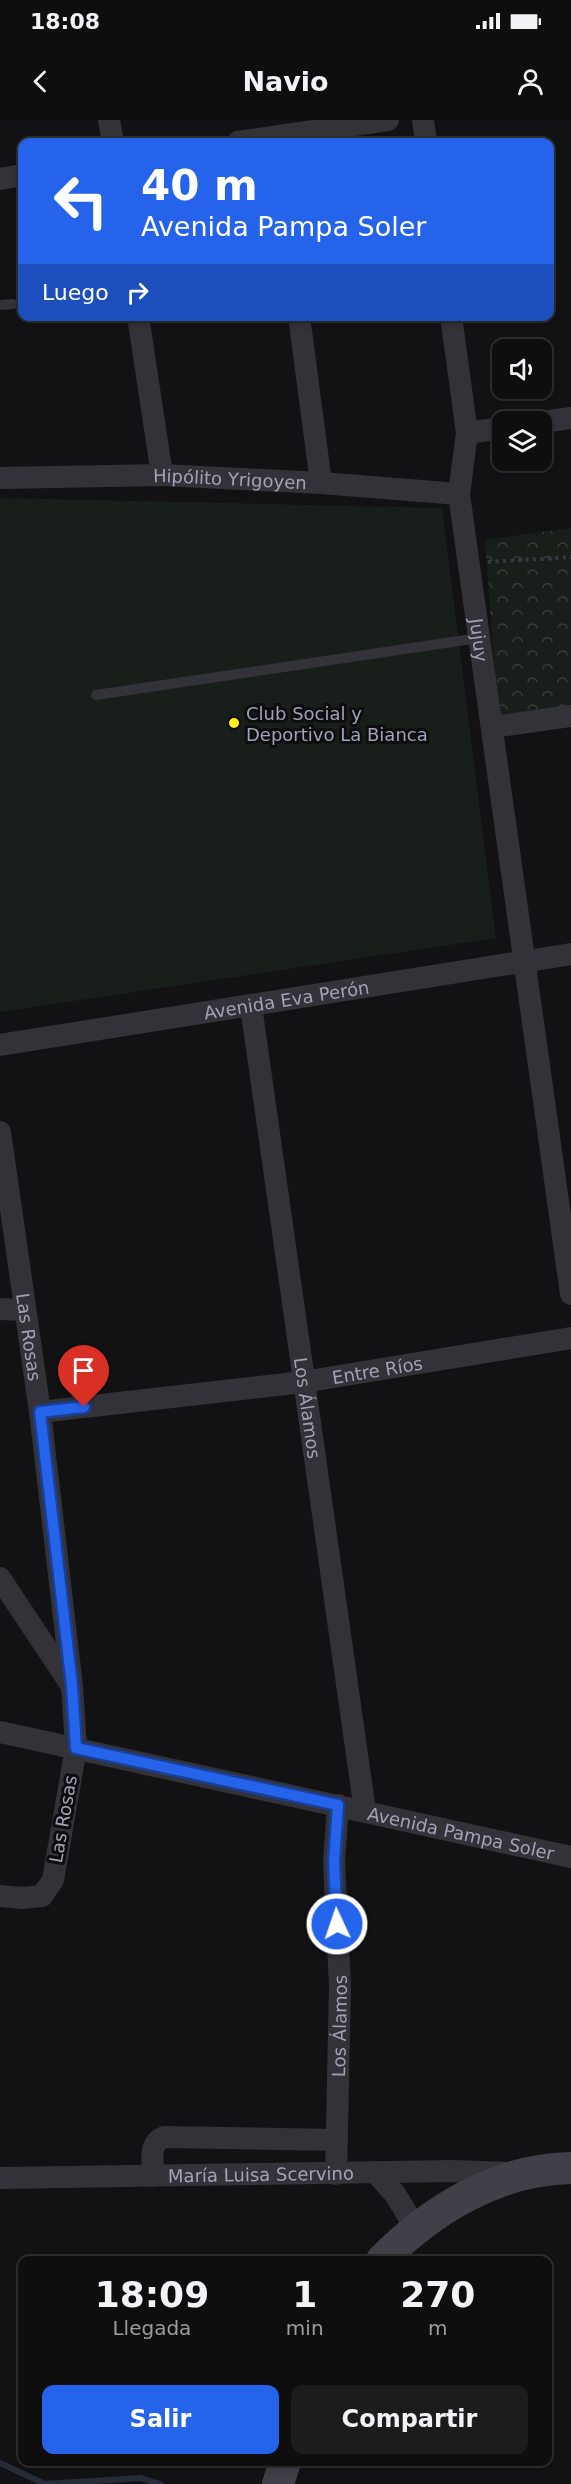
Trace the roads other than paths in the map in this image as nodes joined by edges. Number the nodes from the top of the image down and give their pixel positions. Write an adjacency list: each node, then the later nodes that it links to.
1 (109, 120): 5 (street)
2 (388, 120): 4 (street)
3 (423, 120): 7 (street)
4 (274, 133): 6 (street)
5 (112, 138)
6 (254, 138)
7 (425, 138)
8 (18, 176): 9 (street)
9 (0, 179)
10 (13, 304): 11 (lane)
11 (0, 305)
12 (139, 321): 19 (street)
13 (300, 321): 21 (street)
14 (452, 321): 18 (street, Jujuy)
15 (571, 418): 16 (street)
16 (552, 421)
17 (492, 429): 18 (street)
18 (467, 432): 22 (street, Jujuy)
19 (162, 475): 20 (street, Hipólito Yrigoyen); 21 (street, Hipólito Yrigoyen)
20 (0, 478)
21 (321, 483): 22 (street, Hipólito Yrigoyen)
22 (459, 494): 23 (street, Jujuy)
23 (479, 639): 24 (lane); 26 (street, Jujuy)
24 (96, 695)
25 (571, 716): 26 (street)
26 (492, 727): 28 (street, Jujuy)
27 (571, 954): 28 (street, Avenida Eva Perón)
28 (524, 963): 29 (street, Avenida Eva Perón); 32 (street, Jujuy)
29 (251, 1006): 30 (street, Avenida Eva Perón); 36 (street, Los Álamos)
30 (0, 1045)
31 (0, 1132): 34 (street, Las Rosas)
32 (571, 1294)
33 (0, 1309): 34 (street)
34 (26, 1310): 37 (street, Las Rosas)
35 (571, 1338): 36 (street, Entre Ríos)
36 (303, 1382): 37 (street, Entre Ríos); 43 (street, Los Álamos)
37 (40, 1412): 39 (street, Las Rosas)
38 (0, 1578): 39 (street)
39 (72, 1686): 41 (street, Las Rosas)
40 (0, 1732): 41 (street, Avenida Pampa Soler)
41 (76, 1748): 42 (street, Avenida Pampa Soler); 45 (street, Las Rosas)
42 (338, 1805): 43 (street, Avenida Pampa Soler); 46 (street, Los Álamos)
43 (364, 1811): 44 (street, Avenida Pampa Soler)
44 (571, 1857)
45 (0, 1896)
46 (337, 2140): 49 (street, Los Álamos); 51 (street)
47 (571, 2168): 50 (main road)
48 (376, 2173): 49 (street, María Luisa Scervino); 50 (street, María Luisa Scervino); 53 (street)
49 (336, 2174): 51 (street, María Luisa Scervino)
50 (523, 2174): 53 (main road)
51 (153, 2176): 52 (street, María Luisa Scervino)
52 (0, 2178)
53 (416, 2229): 54 (main road)
54 (386, 2256)
55 (284, 2466): 56 (main road)
56 (278, 2484)

